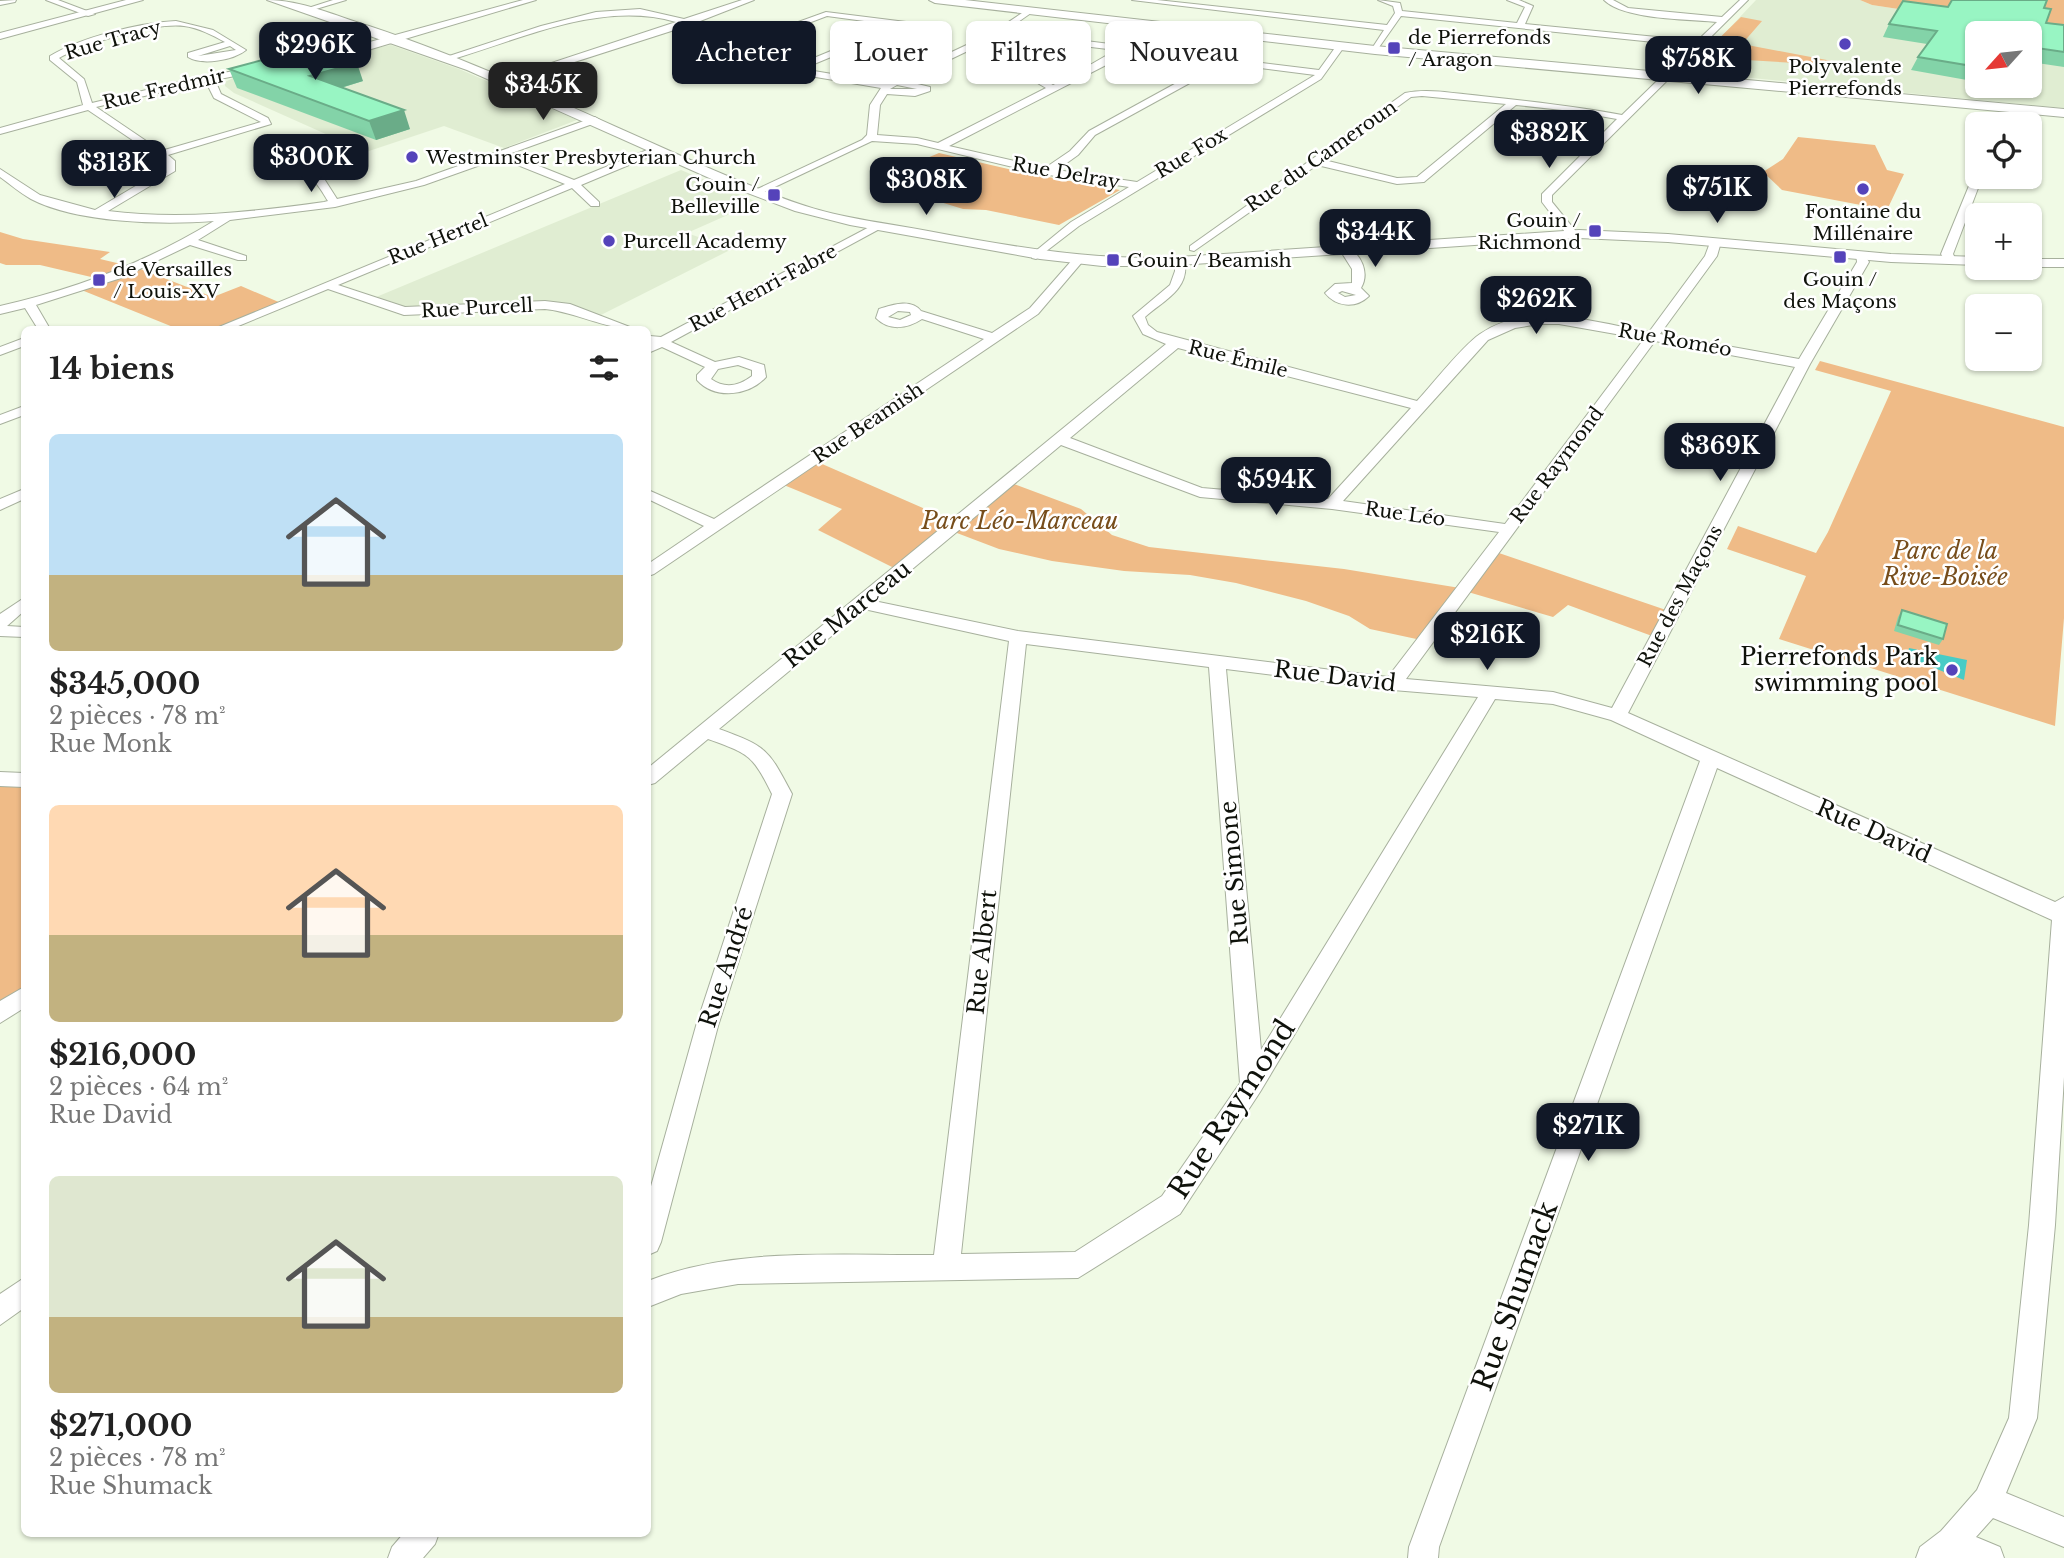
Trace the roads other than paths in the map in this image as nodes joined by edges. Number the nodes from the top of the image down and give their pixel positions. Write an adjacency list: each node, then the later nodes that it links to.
1 (12, 0): 14 (street)
2 (50, 0): 18 (street)
3 (138, 0): 18 (street)
4 (272, 0): 15 (street)
5 (342, 0): 15 (street)
6 (532, 0): 27 (street)
7 (750, 0): 21 (street)
8 (934, 0): 16 (main road)
9 (1136, 0): 24 (street)
10 (1382, 0): 17 (street)
11 (1511, 0): 23 (street)
12 (1608, 0): 19 (street)
13 (1744, 0): 19 (street)
14 (0, 3)
15 (306, 9): 27 (street)
16 (1028, 11): 22 (street); 30 (main road)
17 (1399, 13): 23 (street); 24 (street)
18 (91, 14): 26 (street)
19 (1724, 20): 29 (street)
20 (680, 21): 33 (street)
21 (692, 21)
22 (1014, 21)
23 (1520, 26): 29 (street)
24 (1388, 27): 32 (street)
25 (672, 28): 42 (street)
26 (0, 36)
27 (397, 39): 33 (street); 34 (street)
28 (232, 43): 28 (street, Rue Tracy); 49 (street, Rue Tracy)
29 (1699, 44): 40 (street)
30 (1340, 47): 32 (main road); 38 (street, Rue Fox)
31 (966, 48): 46 (street)
32 (1375, 50): 40 (main road)
33 (447, 58): 42 (street)
34 (301, 61)
35 (1263, 65): 38 (street)
36 (275, 66): 41 (street, Rue Fredmir)
37 (792, 70): 37 (street)
38 (1322, 73): 64 (street, Rue Fox)
39 (816, 74): 46 (street)
40 (1668, 77): 50 (main road); 51 (street)
41 (209, 78): 49 (street, Rue Fredmir); 57 (street)
42 (506, 82): 52 (street)
43 (1045, 84): 47 (street)
44 (1060, 84): 47 (street)
45 (1183, 84): 62 (street)
46 (888, 86): 54 (street)
47 (1052, 88): 55 (street)
48 (1514, 102): 51 (street, Rue du Cameroun); 59 (street, Rue du Cameroun); 59 (street)
49 (88, 106): 53 (street, Rue Fredmir); 57 (street)
50 (2064, 113)
51 (1625, 118): 72 (street)
52 (595, 120): 56 (street); 58 (street)
53 (0, 131)
54 (870, 138): 55 (street, Rue Delray); 66 (street)
55 (940, 146): 62 (street, Rue Delray)
56 (656, 150): 63 (street, Rue Hertel); 66 (street)
57 (161, 154): 69 (street)
58 (500, 154): 63 (street); 67 (street)
59 (1315, 161): 75 (street, Rue du Cameroun)
60 (301, 170): 67 (street)
61 (0, 172): 69 (street)
62 (1047, 172): 64 (street, Rue Delray)
63 (573, 183): 68 (street); 86 (street, Rue Hertel)
64 (1137, 185): 77 (street, Rue Fox)
65 (1973, 189): 80 (street)
66 (756, 192): 71 (street)
67 (335, 204): 70 (street)
68 (595, 204)
69 (96, 214): 70 (street)
70 (226, 218): 73 (street)
71 (879, 226): 77 (street); 97 (street, Rue Henri-Fabre)
72 (1572, 234): 74 (street); 76 (street)
73 (190, 241): 79 (street); 88 (street)
74 (1715, 242): 78 (street); 94 (street, Rue Raymond)
75 (1194, 248)
76 (1346, 250): 83 (street); 87 (street)
77 (1036, 256): 81 (street)
78 (1860, 256): 80 (street); 102 (street, Rue des Maçons)
79 (242, 258)
80 (1950, 260): 82 (street)
81 (1077, 261): 83 (street); 96 (street, Rue Beamish)
82 (1965, 261)
83 (1179, 262): 99 (street, Rue Émile)
84 (2042, 262): 85 (street)
85 (2064, 263)
86 (327, 285): 92 (street, Rue Hertel); 93 (street, Rue Purcell)
87 (1355, 288)
88 (29, 304): 89 (street); 91 (street)
89 (0, 310)
90 (918, 314): 96 (street)
91 (42, 326)
92 (227, 326)
93 (620, 326)
94 (1651, 335): 102 (street, Rue Roméo); 104 (street, Rue Roméo); 113 (street, Rue Raymond)
95 (651, 337): 97 (street)
96 (994, 338): 112 (street, Rue Beamish)
97 (661, 341): 100 (street, Rue Henri-Fabre); 103 (street)
98 (21, 343): 101 (street)
99 (1176, 343): 104 (street, Rue Émile); 107 (street, Rue Marceau)
100 (651, 347)
101 (0, 351)
102 (1803, 364): 124 (street, Rue des Maçons)
103 (714, 366)
104 (1420, 406): 110 (street, Rue Roméo)
105 (21, 411): 106 (street)
106 (0, 420)
107 (1059, 439): 110 (street, Rue Léo); 115 (street, Rue Marceau)
108 (21, 495): 111 (street)
109 (651, 495): 112 (street)
110 (1332, 504): 113 (street, Rue Léo)
111 (0, 505)
112 (716, 526): 114 (street, Rue Beamish)
113 (1509, 529): 122 (street, Rue Raymond)
114 (651, 569)
115 (860, 603): 120 (street, Rue David); 125 (street, Rue Marceau)
116 (21, 606): 117 (street)
117 (0, 623)
118 (0, 631): 119 (street)
119 (21, 632)
120 (1018, 637): 121 (street, Rue David); 136 (street, Rue Albert)
121 (1217, 662): 122 (street, Rue David); 134 (street, Rue Simone)
122 (1392, 684): 123 (street, Rue David)
123 (1490, 692): 124 (street, Rue David); 134 (street, Rue Raymond)
124 (1617, 716): 126 (street, Rue David)
125 (705, 731): 127 (street, Rue Marceau); 135 (street, Rue André)
126 (1711, 758): 131 (street, Rue David); 145 (street, Rue Shumack)
127 (651, 776)
128 (0, 779): 129 (street)
129 (21, 780)
130 (2064, 904): 131 (street)
131 (2063, 915): 140 (street)
132 (21, 998): 133 (street)
133 (0, 1013)
134 (1252, 1085): 136 (street, Rue Raymond)
135 (651, 1231)
136 (946, 1267): 137 (street, Rue Raymond)
137 (651, 1293)
138 (21, 1294): 139 (street)
139 (0, 1311)
140 (1989, 1501): 141 (street); 143 (street)
141 (2064, 1532)
142 (420, 1537): 144 (street)
143 (1948, 1553): 146 (street)
144 (402, 1558)
145 (1423, 1558)
146 (1989, 1558)

